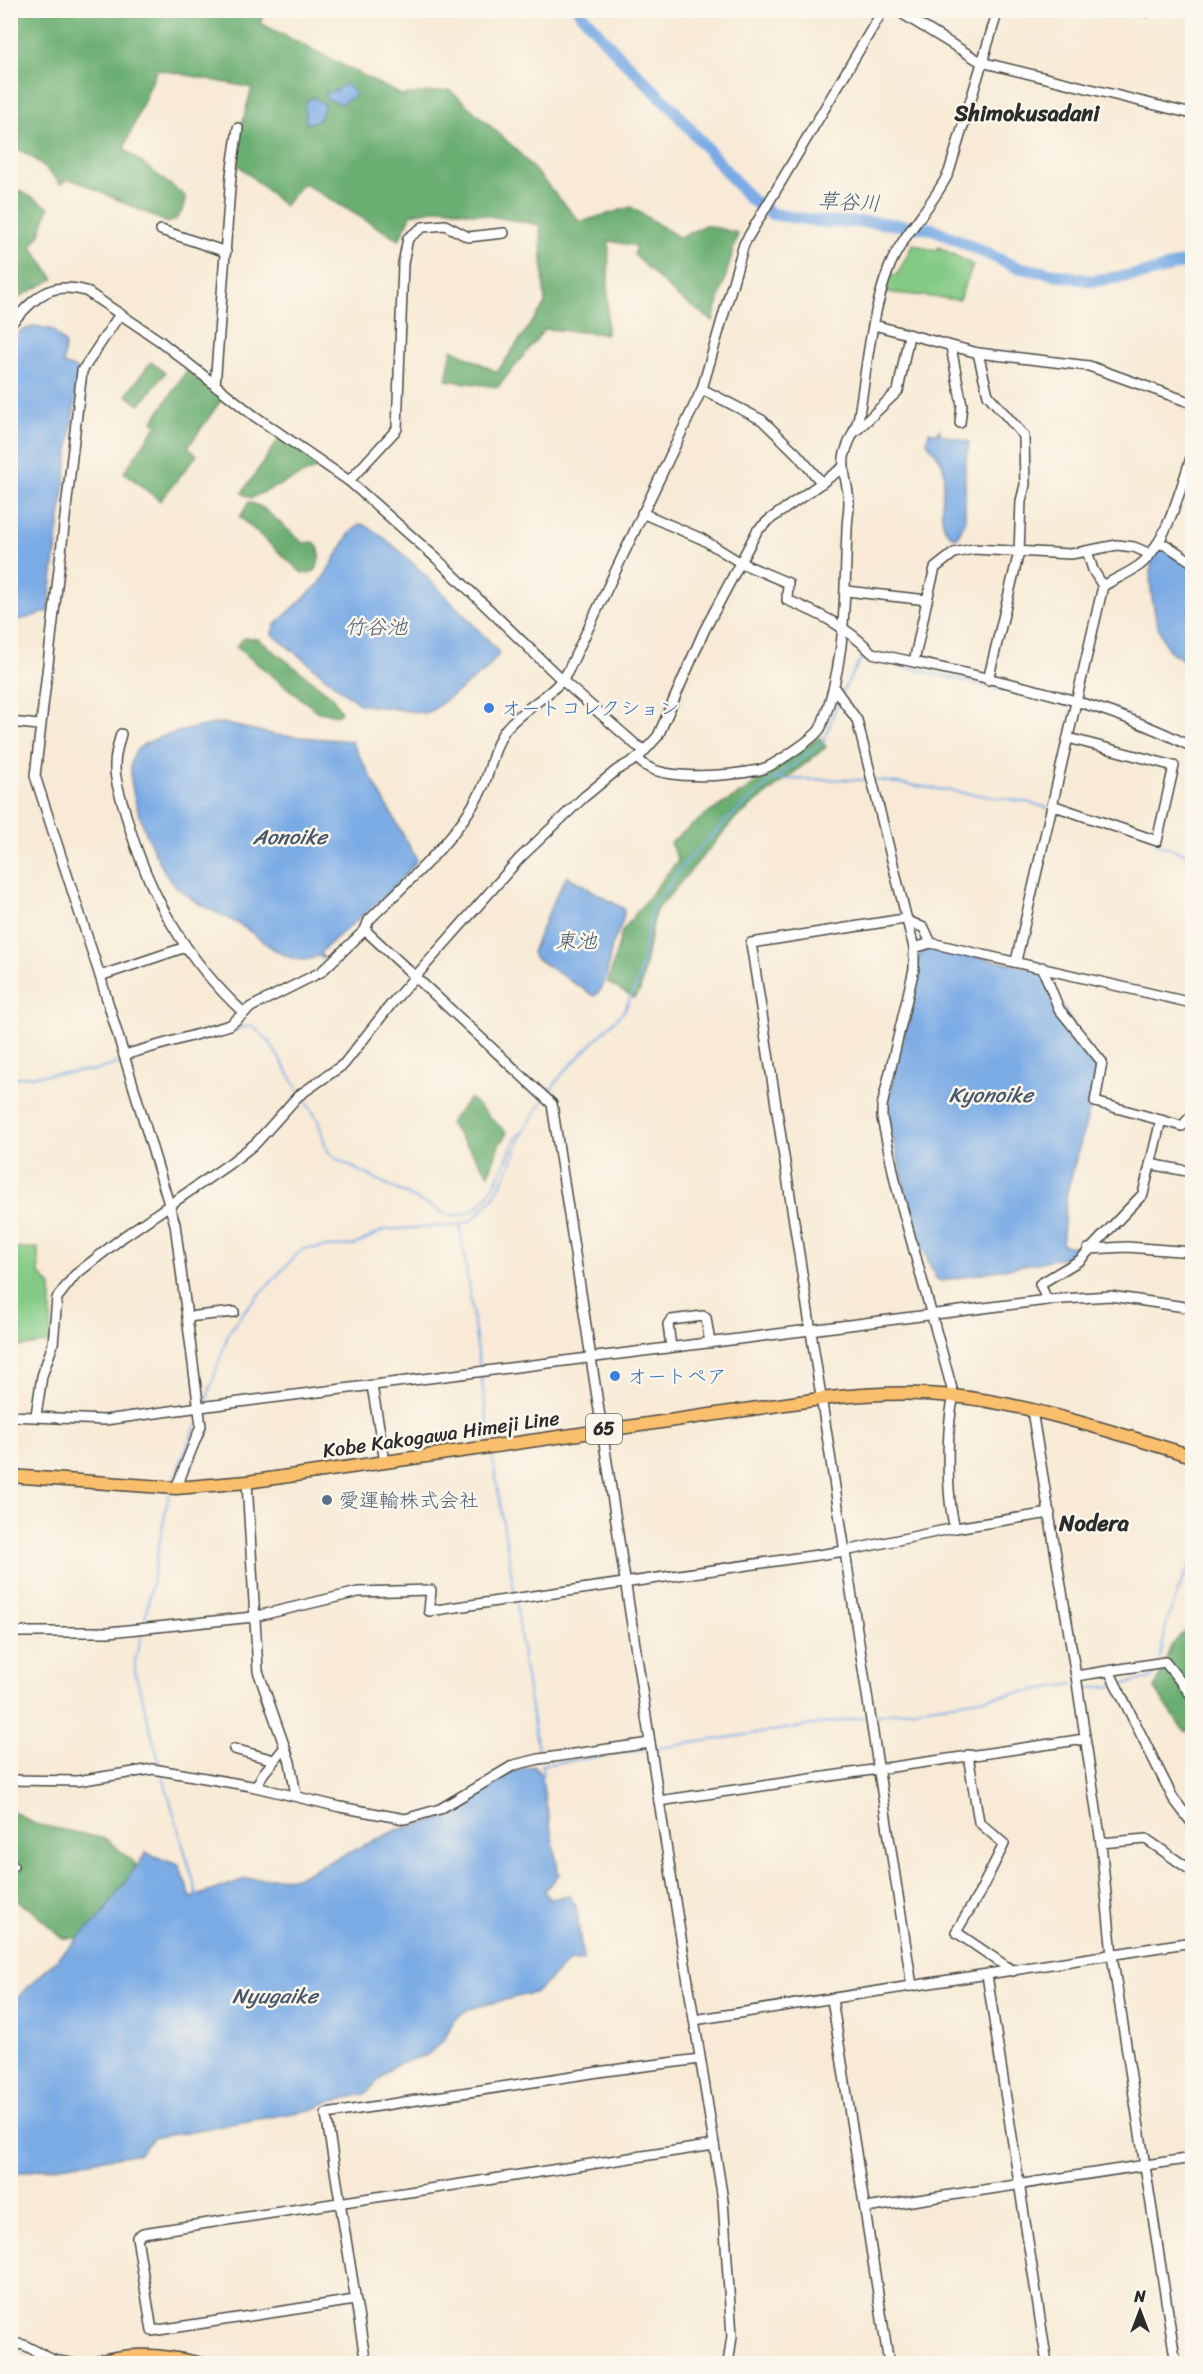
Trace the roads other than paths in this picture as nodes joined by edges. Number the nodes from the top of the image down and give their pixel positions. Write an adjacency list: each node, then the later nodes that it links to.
1 (883, 10): 17 (street)
2 (896, 10): 4 (street)
3 (998, 10): 4 (street)
4 (981, 62): 5 (street); 12 (street)
5 (1192, 114)
6 (238, 128): 9 (street)
7 (160, 230): 9 (street)
8 (504, 233): 23 (street)
9 (226, 252): 16 (street)
10 (120, 314): 11 (street); 16 (street); 42 (street)
11 (10, 324)
12 (874, 325): 13 (street); 20 (street)
13 (909, 336): 14 (street); 20 (street)
14 (951, 347): 15 (street); 19 (street)
15 (978, 353): 18 (street); 28 (street)
16 (215, 386): 23 (street)
17 (702, 389): 24 (street); 25 (street)
18 (1192, 403)
19 (960, 423)
20 (856, 431): 22 (street)
21 (1192, 459): 26 (street)
22 (844, 467): 24 (street); 33 (street)
23 (350, 481): 38 (street)
24 (822, 483): 31 (street)
25 (642, 513): 31 (street); 38 (street)
26 (1157, 544): 29 (street); 30 (street)
27 (1087, 551): 28 (street); 29 (street); 32 (street)
28 (1018, 552): 34 (street); 37 (street)
29 (1148, 553): 32 (street)
30 (1192, 562)
31 (741, 563): 35 (street); 46 (street)
32 (1103, 586): 40 (street)
33 (846, 591): 34 (street); 35 (street)
34 (927, 600): 36 (street)
35 (844, 628): 36 (street); 39 (street)
36 (914, 662): 37 (street)
37 (988, 680): 40 (street)
38 (563, 681): 46 (street); 50 (street)
39 (836, 689): 47 (street); 49 (street)
40 (1075, 701): 44 (street); 45 (street)
41 (10, 722): 42 (street)
42 (39, 725): 56 (street)
43 (121, 734): 52 (street)
44 (1068, 738): 48 (street); 48 (street)
45 (1192, 747)
46 (645, 750): 47 (street)
47 (638, 758): 57 (street)
48 (1052, 805): 54 (street)
49 (904, 919): 51 (street); 53 (street); 75 (street)
50 (365, 930): 57 (street); 59 (street)
51 (931, 943): 53 (street); 54 (street)
52 (186, 947): 56 (street); 59 (street)
53 (914, 948): 73 (street)
54 (1016, 961): 55 (street)
55 (1042, 967): 58 (street); 62 (street)
56 (100, 975): 60 (street)
57 (415, 977): 67 (street); 78 (street)
58 (1192, 1003)
59 (244, 1014): 60 (street)
60 (125, 1059): 67 (street)
61 (1192, 1115): 63 (street)
62 (1161, 1120): 63 (street); 65 (street)
63 (1182, 1126): 64 (street)
64 (1192, 1131)
65 (1150, 1164): 66 (street); 68 (street)
66 (1192, 1172)
67 (171, 1204): 74 (street); 84 (street)
68 (1088, 1249): 69 (street); 70 (street)
69 (1192, 1252)
70 (1047, 1300): 71 (street); 73 (street)
71 (1192, 1308)
72 (234, 1312): 74 (street)
73 (930, 1315): 75 (street); 80 (street)
74 (187, 1317): 82 (street)
75 (810, 1331): 76 (street); 81 (street)
76 (710, 1343): 77 (street); 77 (street)
77 (671, 1347): 78 (street)
78 (591, 1357): 79 (street); 86 (street)
79 (372, 1386): 82 (street); 88 (street)
80 (954, 1396): 81 (main road, Kobe Kakogawa Himeji Line / 65); 83 (main road, Kobe Kakogawa Himeji Line / 65); 93 (street)
81 (820, 1399): 86 (main road, Kobe Kakogawa Himeji Line / 65); 94 (street)
82 (200, 1407): 84 (street); 91 (street)
83 (1032, 1411): 87 (main road, Kobe Kakogawa Himeji Line / 65); 92 (street)
84 (36, 1415): 85 (street)
85 (10, 1416)
86 (603, 1430): 88 (main road, Kobe Kakogawa Himeji Line / 65); 95 (street)
87 (1192, 1456)
88 (385, 1462): 90 (main road, Kobe Kakogawa Himeji Line / 65)
89 (10, 1476): 91 (main road, Kobe Kakogawa Himeji Line / 65)
90 (247, 1482): 91 (main road, Kobe Kakogawa Himeji Line / 65); 96 (street)
91 (177, 1488)
92 (1050, 1513): 93 (street); 99 (street)
93 (955, 1528): 94 (street)
94 (845, 1551): 95 (street); 107 (street)
95 (626, 1584): 96 (street); 102 (street)
96 (253, 1617): 97 (street); 103 (street)
97 (10, 1632)
98 (1108, 1671): 99 (street); 100 (street); 112 (street)
99 (1076, 1676): 101 (street)
100 (1192, 1696)
101 (1085, 1739): 105 (street); 113 (street)
102 (650, 1743): 110 (street); 111 (street)
103 (285, 1747): 106 (street); 110 (street)
104 (234, 1749): 106 (street)
105 (968, 1755): 107 (street); 117 (street)
106 (274, 1760): 109 (street)
107 (878, 1767): 111 (street); 119 (street)
108 (10, 1780): 109 (street)
109 (256, 1787): 110 (street)
110 (296, 1796)
111 (659, 1801): 121 (street)
112 (1192, 1823)
113 (1101, 1843): 114 (street); 116 (street)
114 (1192, 1871)
115 (1192, 1942): 116 (street)
116 (1112, 1955): 117 (street); 125 (street)
117 (1014, 1971): 118 (street)
118 (987, 1975): 119 (street); 126 (street)
119 (912, 1986): 120 (street)
120 (832, 1999): 121 (street); 128 (street)
121 (694, 2020): 122 (street)
122 (700, 2060): 123 (street); 127 (street)
123 (714, 2145): 127 (street); 136 (street)
124 (1192, 2158): 125 (street)
125 (1145, 2165): 126 (street); 139 (street)
126 (1020, 2184): 128 (street); 138 (street)
127 (340, 2204): 129 (street); 129 (street)
128 (866, 2208): 137 (street)
129 (356, 2300): 135 (street)
130 (10, 2343): 132 (street)
131 (107, 2361): 133 (main road); 134 (main road)
132 (76, 2364)
133 (92, 2364)
134 (202, 2364)
135 (366, 2364)
136 (728, 2364)
137 (888, 2364)
138 (1047, 2364)
139 (1176, 2364)

